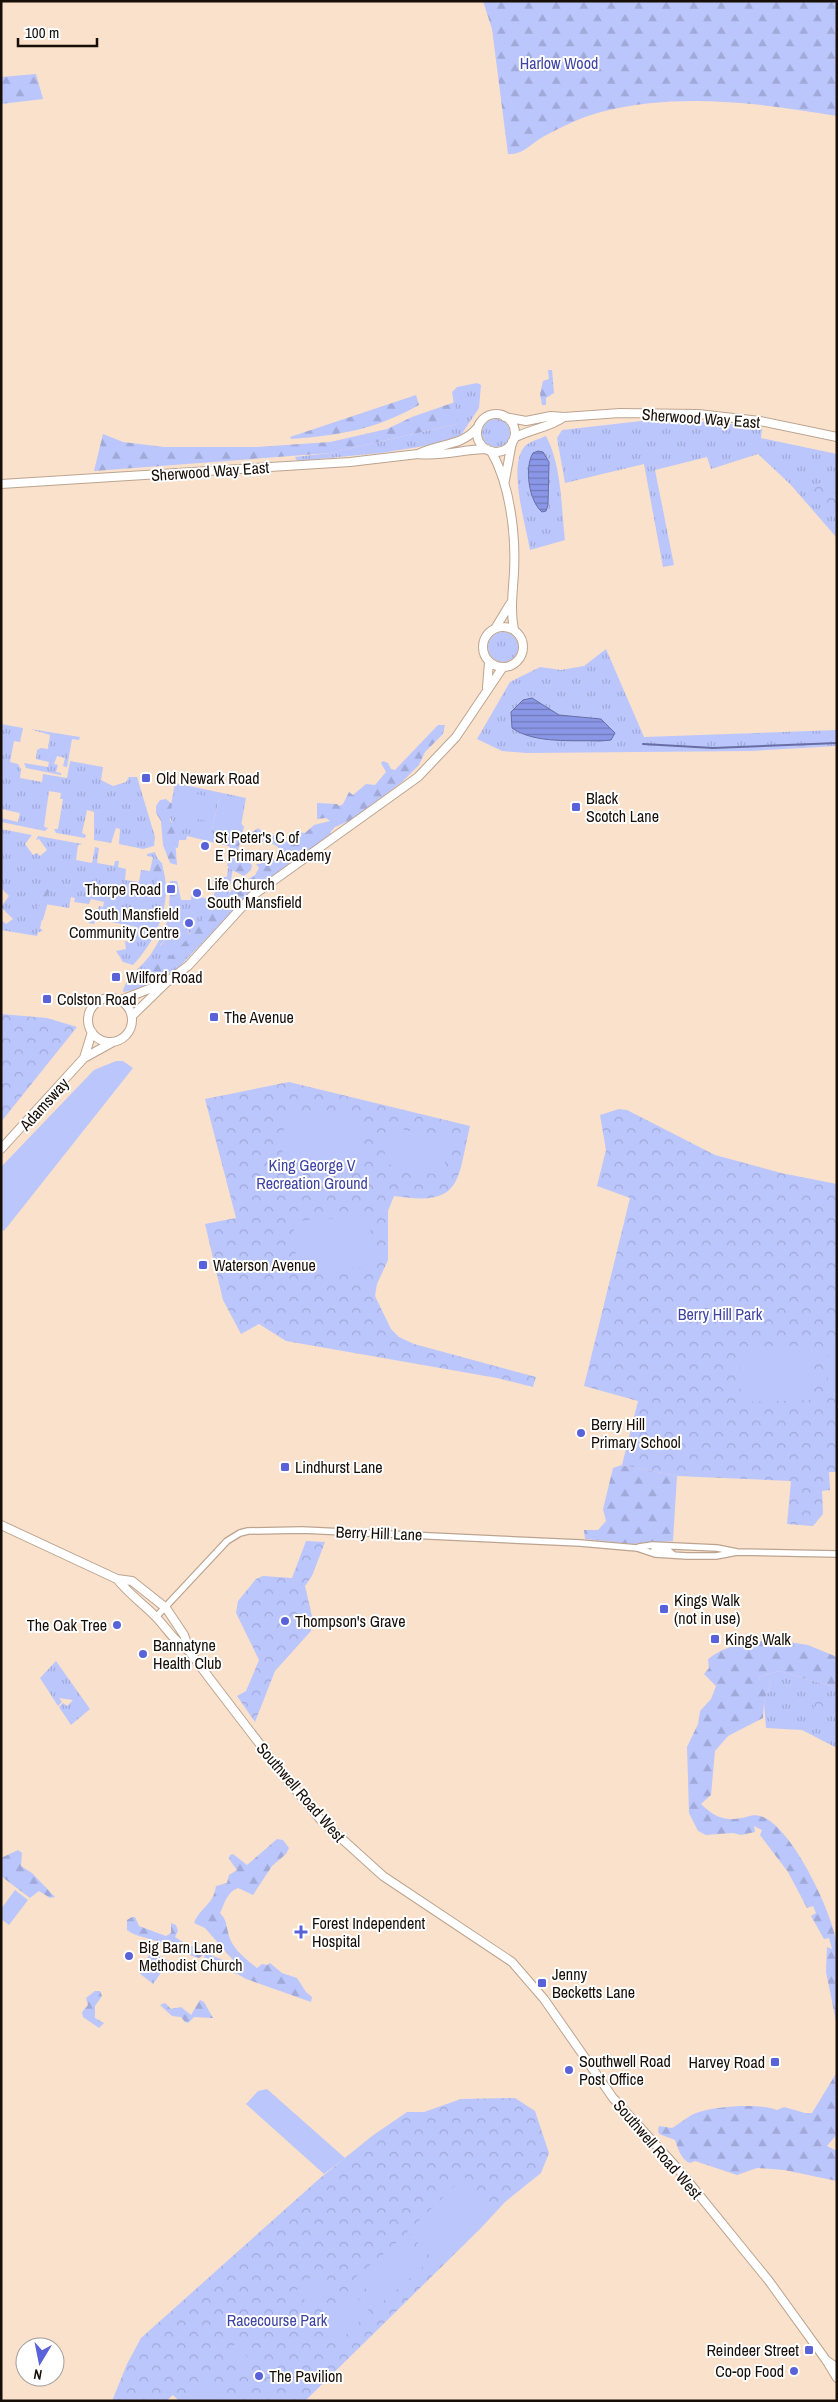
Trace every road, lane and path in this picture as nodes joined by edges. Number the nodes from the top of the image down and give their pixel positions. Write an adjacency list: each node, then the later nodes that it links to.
1 (506, 417): 2 (main road, Sherwood Way East); 3 (main road); 5 (main road)
2 (564, 418): 4 (main road, Sherwood Way East); 5 (main road, Sherwood Way East)
3 (477, 428): 6 (main road); 7 (main road, Sherwood Way East)
4 (837, 437)
5 (513, 440): 6 (main road); 8 (main road)
6 (489, 450): 7 (main road, Sherwood Way East); 8 (main road)
7 (418, 454): 9 (main road, Sherwood Way East)
8 (505, 480): 10 (main road)
9 (1, 484)
10 (510, 604): 11 (main road); 12 (main road)
11 (496, 627): 12 (main road); 13 (main road)
12 (514, 630): 14 (main road)
13 (489, 662): 14 (main road); 15 (main road)
14 (503, 667): 15 (main road)
15 (487, 689): 16 (main road)
16 (167, 982): 17 (main road); 18 (main road)
17 (121, 1000): 18 (main road); 19 (main road)
18 (132, 1016): 20 (main road)
19 (92, 1032): 20 (main road); 21 (main road, Adamsway)
20 (113, 1042): 21 (main road, Adamsway)
21 (84, 1058): 22 (main road, Adamsway)
22 (1, 1149)
23 (1, 1525): 27 (main road, Southwell Road West)
24 (668, 1550): 25 (street); 25 (street); 28 (street, Berry Hill Lane)
25 (737, 1552): 26 (street)
26 (837, 1554)
27 (117, 1579): 28 (main road, Southwell Road West); 29 (main road, Southwell Road West)
28 (166, 1608): 29 (street, Berry Hill Lane); 30 (main road, Southwell Road West)
29 (156, 1617): 30 (main road, Southwell Road West)
30 (190, 1652): 31 (main road, Southwell Road West)
31 (826, 2360): 32 (main road, Southwell Road West); 33 (main road, Southwell Road West)
32 (837, 2368)
33 (837, 2378)

